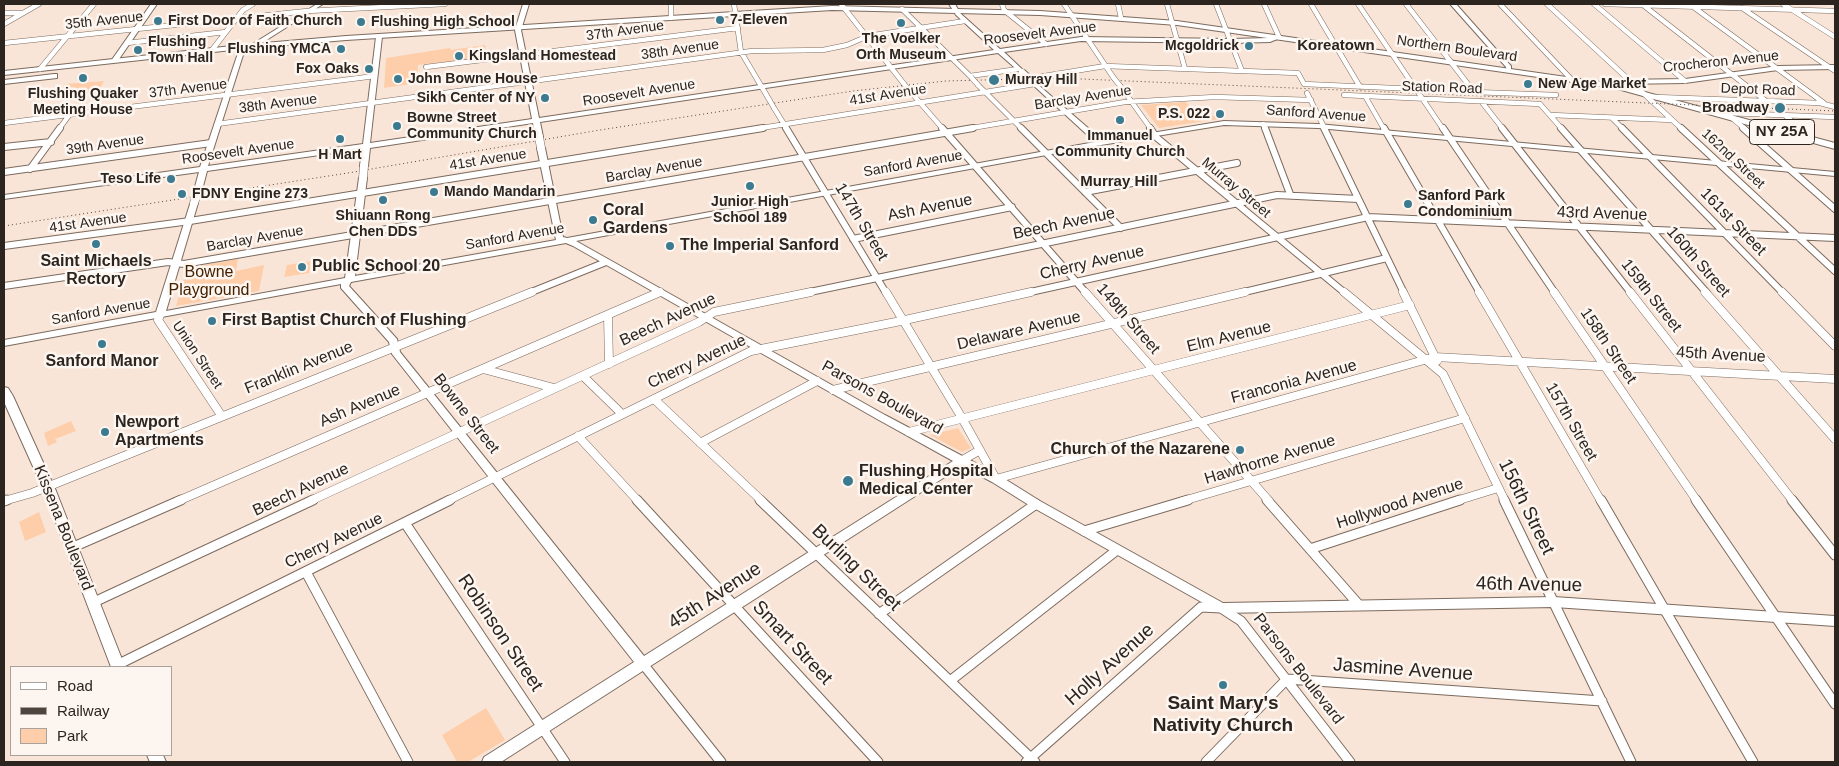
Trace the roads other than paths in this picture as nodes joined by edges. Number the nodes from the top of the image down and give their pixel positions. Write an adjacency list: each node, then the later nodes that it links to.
1 (39, 4): 40 (street)
2 (94, 4): 57 (street)
3 (154, 4): 54 (main road)
4 (252, 4): 43 (street)
5 (320, 4): 37 (street)
6 (445, 4): 37 (street, 35th Avenue)
7 (526, 4): 52 (street)
8 (671, 4): 44 (street)
9 (734, 4): 41 (street, 147th Street)
10 (1002, 4): 38 (street)
11 (1064, 4): 42 (street, Murray Street)
12 (1118, 4): 45 (street)
13 (1167, 4): 49 (street)
14 (1216, 4): 55 (street)
15 (1264, 4): 62 (street)
16 (1311, 4): 69 (street)
17 (1358, 4): 74 (street, 158th Street)
18 (1406, 4): 79 (street)
19 (1453, 4): 92 (street)
20 (1500, 4): 99 (street)
21 (1547, 4): 103 (street, 162nd Street)
22 (1594, 4): 100 (street)
23 (1605, 4): 24 (street)
24 (1642, 4): 28 (street); 95 (street)
25 (1736, 4): 33 (street)
26 (1783, 4): 35 (street)
27 (1830, 4): 32 (street)
28 (1691, 5): 33 (street); 86 (street)
29 (843, 6): 30 (main road, Northern Boulevard / NY 25A); 41 (main road, Northern Boulevard / NY 25A); 58 (street, 149th Street)
30 (884, 6): 34 (main road, Northern Boulevard / NY 25A)
31 (953, 7): 34 (main road, Northern Boulevard / NY 25A); 38 (main road, Northern Boulevard / NY 25A); 48 (street)
32 (1835, 7)
33 (1742, 8): 35 (street); 89 (street)
34 (902, 9): 51 (street)
35 (1792, 9): 36 (street); 60 (street)
36 (1835, 11)
37 (307, 12): 43 (street, 35th Avenue); 68 (street)
38 (1006, 12): 42 (main road, Northern Boulevard / NY 25A); 67 (street)
39 (4, 13): 40 (street)
40 (24, 13): 47 (street)
41 (736, 14): 44 (main road, Northern Boulevard / NY 25A); 53 (street, 147th Street)
42 (1069, 14): 45 (main road, Northern Boulevard / NY 25A); 61 (street, Murray Street)
43 (236, 18): 54 (street, 35th Avenue); 56 (street)
44 (671, 18): 52 (main road, Northern Boulevard / NY 25A)
45 (1121, 18): 49 (main road, Northern Boulevard / NY 25A)
46 (4, 19): 47 (street)
47 (13, 19): 50 (street)
48 (965, 21): 51 (street, 38th Avenue); 72 (street)
49 (1172, 22): 55 (main road, Northern Boulevard / NY 25A); 63 (street)
50 (4, 24)
51 (921, 27): 58 (street, 38th Avenue); 77 (street)
52 (518, 28): 59 (main road, Northern Boulevard / NY 25A); 75 (street)
53 (738, 28): 73 (street, 147th Street); 75 (street, 37th Avenue)
54 (137, 29): 57 (street, 35th Avenue); 66 (main road)
55 (1226, 30): 62 (main road, Northern Boulevard / NY 25A); 64 (street)
56 (226, 32): 66 (street); 70 (street)
57 (67, 36): 65 (street, 35th Avenue); 87 (street)
58 (868, 36): 73 (street, 38th Avenue); 85 (street, 149th Street)
59 (379, 37): 68 (main road, Northern Boulevard / NY 25A); 71 (main road, Northern Boulevard / NY 25A); 96 (street)
60 (1835, 37)
61 (1086, 38): 63 (street, Roosevelt Avenue); 67 (street, Roosevelt Avenue); 83 (street, Murray Street)
62 (1279, 38): 64 (street, Roosevelt Avenue); 69 (main road, Northern Boulevard / NY 25A)
63 (1178, 41): 64 (street, Roosevelt Avenue); 88 (street)
64 (1231, 41): 91 (street)
65 (4, 43)
66 (127, 43): 78 (main road)
67 (1046, 44): 72 (street, Roosevelt Avenue)
68 (253, 46): 70 (main road, Northern Boulevard / NY 25A); 71 (street)
69 (1336, 46): 74 (main road, Northern Boulevard / NY 25A); 107 (street)
70 (212, 50): 76 (main road, Northern Boulevard / NY 25A)
71 (244, 51): 82 (main road, Northern Boulevard); 112 (street, Union Street)
72 (999, 51): 77 (street, Roosevelt Avenue); 90 (street)
73 (741, 52): 102 (street, 38th Avenue); 106 (street, 147th Street)
74 (1392, 54): 79 (main road, Northern Boulevard / NY 25A); 108 (street, 158th Street)
75 (522, 56): 84 (street, 37th Avenue); 102 (street)
76 (145, 57): 78 (main road, Northern Boulevard / NY 25A); 82 (main road)
77 (952, 58): 85 (street, Roosevelt Avenue); 97 (street)
78 (116, 60): 80 (main road, Northern Boulevard / NY 25A); 81 (main road)
79 (1451, 62): 92 (main road, Northern Boulevard / NY 25A); 114 (street)
80 (94, 63): 81 (main road); 87 (main road, Northern Boulevard / NY 25A)
81 (104, 66): 94 (main road)
82 (125, 66): 94 (main road, Northern Boulevard)
83 (1105, 66): 88 (street); 98 (street, bridge); 122 (street, Murray Street, bridge)
84 (426, 67)
85 (891, 67): 106 (street, Roosevelt Avenue); 121 (street, 149th Street)
86 (1778, 68): 89 (street, Crocheron Avenue); 95 (street, Crocheron Avenue); 125 (street)
87 (40, 69): 93 (main road, Northern Boulevard / NY 25A)
88 (1185, 69): 91 (street)
89 (1833, 69)
90 (1020, 70): 97 (street); 98 (street, bridge)
91 (1242, 71): 107 (street)
92 (1509, 71): 99 (main road, Northern Boulevard / NY 25A)
93 (4, 73)
94 (73, 73): 101 (main road, Northern Boulevard)
95 (1733, 75): 100 (street, Crocheron Avenue); 120 (street)
96 (375, 76): 112 (street, 37th Avenue); 123 (street)
97 (970, 77): 109 (street, bridge)
98 (1029, 78): 104 (street, bridge)
99 (1572, 80): 105 (main road, Northern Boulevard / NY 25A)
100 (1685, 81): 103 (street, Crocheron Avenue)
101 (4, 82)
102 (528, 82): 123 (street, 38th Avenue); 135 (street)
103 (1632, 82): 105 (street, Crocheron Avenue); 111 (street, 162nd Street)
104 (1035, 84): 109 (street, 41st Avenue); 127 (street)
105 (1610, 85): 111 (main road, Northern Boulevard / NY 25A)
106 (761, 87): 135 (street, Roosevelt Avenue); 139 (street, 147th Street, bridge)
107 (1360, 87): 108 (street)
108 (1416, 89): 116 (street, 158th Street)
109 (985, 92): 121 (street, 41st Avenue); 136 (street)
110 (1307, 93): 117 (street, 156th Street)
111 (1645, 94): 118 (main road, Northern Boulevard / NY 25A); 134 (street, 162nd Street)
112 (226, 95): 128 (street, 37th Avenue); 138 (street, Union Street)
113 (1344, 95): 115 (street, Station Road)
114 (1556, 95)
115 (1365, 96): 116 (street, Station Road); 143 (street, 157th Street)
116 (1423, 98): 119 (street, Station Road); 146 (street, 158th Street)
117 (1311, 100): 122 (street, Barclay Avenue); 141 (street, 156th Street)
118 (1678, 100): 120 (street, Depot Road); 131 (main road, Northern Boulevard / NY 25A)
119 (1481, 101): 124 (street, Station Road); 150 (street, 159th Street)
120 (1766, 101): 125 (street, Depot Road)
121 (921, 102): 139 (street, 41st Avenue); 142 (street, 149th Street)
122 (1131, 102): 127 (street, Barclay Avenue); 144 (street, Murray Street)
123 (371, 104): 138 (street, 38th Avenue); 151 (street)
124 (1540, 104): 130 (street, 160th Street)
125 (1828, 105): 126 (street, Depot Road)
126 (1835, 107)
127 (1066, 112): 136 (street, Barclay Avenue); 149 (street)
128 (70, 114): 137 (street, 37th Avenue); 147 (street)
129 (1783, 114): 131 (street); 132 (street); 145 (street)
130 (1551, 115): 133 (street); 154 (street, 160th Street)
131 (1728, 115): 145 (main road, Northern Boulevard / NY 25A); 164 (street)
132 (1835, 117)
133 (1612, 118): 134 (street); 157 (street, 161st Street)
134 (1672, 120): 160 (street, 162nd Street)
135 (535, 121): 151 (street, Roosevelt Avenue); 158 (street, bridge)
136 (1015, 121): 142 (street, Barclay Avenue); 155 (street)
137 (4, 123)
138 (217, 124): 148 (street, Union Street)
139 (784, 124): 156 (street, 147th Street); 158 (street, 41st Avenue)
140 (1263, 124): 141 (street, Sanford Avenue); 144 (street, Sanford Avenue); 171 (street)
141 (1324, 127): 143 (street, Sanford Avenue); 173 (street, 156th Street)
142 (948, 133): 156 (street, Barclay Avenue); 161 (street, 149th Street)
143 (1386, 133): 146 (street, Sanford Avenue); 180 (street, 157th Street)
144 (1154, 134): 149 (street, Sanford Avenue); 165 (street, Murray Street)
145 (1806, 138): 152 (main road, Northern Boulevard / NY 25A)
146 (1450, 139): 150 (street, Sanford Avenue); 181 (street, 158th Street)
147 (51, 142): 153 (street); 162 (street)
148 (211, 143): 162 (street, 39th Avenue); 163 (street, Union Street)
149 (1101, 144): 155 (street, Sanford Avenue)
150 (1516, 145): 154 (street, Sanford Avenue); 182 (street, 159th Street)
151 (367, 146): 163 (street, Roosevelt Avenue); 169 (street, bridge)
152 (1835, 146)
153 (4, 147)
154 (1582, 151): 157 (street, Sanford Avenue); 184 (street, 160th Street)
155 (1047, 153): 161 (street, Sanford Avenue); 168 (street)
156 (804, 157): 170 (street, 147th Street); 174 (street, Barclay Avenue)
157 (1651, 158): 160 (street, Sanford Avenue); 185 (street, 161st Street)
158 (544, 163): 169 (street, 41st Avenue); 174 (street)
159 (1237, 163): 165 (street)
160 (1720, 164): 164 (street, Sanford Avenue); 187 (street, 162nd Street)
161 (977, 166): 170 (street, Sanford Avenue); 176 (street, 149th Street)
162 (30, 169): 166 (street, 39th Avenue)
163 (204, 169): 172 (street, Roosevelt Avenue); 179 (street, Union Street, bridge)
164 (1790, 170): 167 (street, Sanford Avenue); 177 (street)
165 (1196, 171): 168 (street); 175 (street, Murray Street)
166 (4, 172)
167 (1835, 174)
168 (1085, 192): 183 (street)
169 (361, 193): 179 (street, 41st Avenue); 186 (street)
170 (826, 194): 190 (street, 147th Street); 191 (street, Sanford Avenue)
171 (1290, 194): 173 (street, Beech Avenue); 175 (street, Beech Avenue)
172 (4, 197)
173 (1358, 198): 178 (street, 156th Street)
174 (551, 201): 186 (street, Barclay Avenue); 191 (street)
175 (1236, 204): 183 (street, Beech Avenue); 188 (street, Murray Street)
176 (1012, 207): 190 (street, Ash Avenue); 192 (street, 149th Street)
177 (1835, 209)
178 (1368, 217): 180 (street, 43rd Avenue); 188 (street, Cherry Avenue); 194 (street, 156th Street)
179 (190, 221): 193 (street, 41st Avenue); 196 (street, Union Street)
180 (1438, 221): 181 (street, 43rd Avenue); 216 (street, 157th Street)
181 (1508, 224): 182 (street, 43rd Avenue); 219 (street, 158th Street)
182 (1579, 227): 184 (street, 43rd Avenue); 222 (street, 159th Street)
183 (1121, 228): 192 (street, Beech Avenue)
184 (1652, 230): 185 (street, 43rd Avenue); 224 (street, 160th Street)
185 (1724, 233): 187 (street, 43rd Avenue); 213 (street, 161st Street)
186 (356, 234): 196 (street, Barclay Avenue); 200 (street)
187 (1798, 236): 189 (street, 43rd Avenue); 197 (street, 162nd Street)
188 (1276, 237): 198 (street, Murray Street); 201 (street, Cherry Avenue)
189 (1835, 238)
190 (853, 239): 199 (street, 147th Street)
191 (567, 241): 195 (street, Parsons Boulevard); 200 (street, Sanford Avenue)
192 (1044, 244): 199 (street, Beech Avenue); 201 (street, 149th Street)
193 (4, 246)
194 (1387, 258): 198 (street, Delaware Avenue); 204 (street, 156th Street)
195 (606, 262): 203 (street, Parsons Boulevard); 212 (street, Franklin Avenue)
196 (177, 263): 202 (street, Barclay Avenue); 205 (street, Union Street)
197 (1835, 271)
198 (1321, 274): 206 (street, Murray Street); 210 (street, Delaware Avenue)
199 (877, 279): 208 (street, Beech Avenue); 209 (street, 147th Street)
200 (347, 281): 205 (street, Sanford Avenue); 212 (street, Bowne Street)
201 (1077, 282): 209 (street, Cherry Avenue); 210 (street, 149th Street)
202 (4, 286)
203 (660, 292): 207 (street, Ash Avenue); 208 (street, Parsons Boulevard)
204 (1410, 305): 206 (street, Elm Avenue); 215 (street, 156th Street)
205 (160, 315): 211 (street, Sanford Avenue); 234 (street, Union Street)
206 (1370, 315): 215 (street, Murray Street); 221 (street, Elm Avenue)
207 (608, 316): 217 (street); 220 (street, Ash Avenue)
208 (706, 318): 214 (street, Parsons Boulevard); 217 (street, Beech Avenue)
209 (903, 320): 214 (street, Cherry Avenue); 218 (street, 147th Street)
210 (1113, 323): 218 (street, Delaware Avenue); 221 (street, 149th Street)
211 (4, 343)
212 (395, 346): 230 (street, Bowne Street); 234 (street, Franklin Avenue)
213 (1835, 346)
214 (762, 350): 226 (street, Parsons Boulevard); 231 (street, Cherry Avenue)
215 (1430, 359): 216 (street, Franconia Avenue); 236 (street, 156th Street); 237 (street, Franconia Avenue)
216 (1520, 362): 219 (street, Franconia Avenue); 265 (street, 157th Street)
217 (609, 364): 223 (street, Beech Avenue)
218 (931, 366): 228 (street, Delaware Avenue); 235 (street, 147th Street)
219 (1606, 367): 222 (street, 45th Avenue); 267 (street, 158th Street)
220 (483, 369): 227 (street); 230 (street, Ash Avenue)
221 (1154, 370): 235 (street, Elm Avenue); 237 (street, 149th Street)
222 (1692, 371): 224 (street, 45th Avenue); 258 (street, 159th Street)
223 (583, 376): 227 (street, Beech Avenue); 233 (street)
224 (1780, 376): 225 (street, 45th Avenue); 241 (street, 160th Street)
225 (1835, 379)
226 (817, 381): 228 (street, Parsons Boulevard); 242 (street)
227 (554, 388): 239 (street, Beech Avenue)
228 (833, 390): 238 (street, Parsons Boulevard)
229 (4, 391): 232 (main road, Kissena Boulevard)
230 (428, 393): 239 (street, Bowne Street); 254 (street, Ash Avenue)
231 (654, 399): 233 (street, Cherry Avenue); 242 (street, Burling Street)
232 (9, 412): 248 (main road, Kissena Boulevard)
233 (622, 414): 240 (street, Cherry Avenue)
234 (221, 415): 248 (street, Franklin Avenue)
235 (962, 418): 238 (street, Elm Avenue); 243 (street, 147th Street)
236 (1464, 418): 247 (street, Hawthorne Avenue); 249 (street, 156th Street)
237 (1200, 422): 246 (street, Franconia Avenue); 247 (street, 149th Street)
238 (909, 432): 244 (street, Parsons Boulevard)
239 (460, 433): 245 (street, Bowne Street); 261 (street, Beech Avenue)
240 (578, 436): 245 (street, Cherry Avenue); 263 (street, Smart Street)
241 (1835, 439)
242 (700, 443): 257 (street, Burling Street)
243 (980, 450): 244 (street); 246 (street, 147th Street)
244 (961, 461): 246 (street, Parsons Boulevard); 257 (street, 45th Avenue)
245 (495, 478): 252 (street, Cherry Avenue); 269 (street, Bowne Street)
246 (996, 479): 251 (street, Parsons Boulevard)
247 (1251, 482): 253 (street, Hawthorne Avenue); 255 (street, 149th Street)
248 (47, 486): 250 (street, Franklin Avenue); 254 (main road, Kissena Boulevard)
249 (1498, 488): 255 (street, Hollywood Avenue); 260 (street, 156th Street)
250 (4, 501)
251 (1036, 504): 253 (street, Parsons Boulevard); 266 (street)
252 (405, 522): 259 (street, Cherry Avenue); 275 (street, Robinson Street)
253 (1084, 531): 256 (street, Parsons Boulevard)
254 (71, 548): 261 (main road, Kissena Boulevard)
255 (1310, 549): 262 (street, 149th Street)
256 (1117, 550): 264 (street, Parsons Boulevard); 272 (street)
257 (816, 554): 263 (street, 45th Avenue); 266 (street, Burling Street)
258 (1835, 555)
259 (306, 572): 270 (street, Cherry Avenue); 277 (street)
260 (1554, 602): 262 (street, 46th Avenue); 265 (street, 46th Avenue); 273 (street, 156th Street)
261 (92, 603): 270 (main road, Kissena Boulevard)
262 (1358, 605): 264 (street, 46th Avenue)
263 (734, 606): 269 (street, 45th Avenue); 281 (street, Smart Street)
264 (1221, 608): 271 (street, Parsons Boulevard); 276 (street, Holly Avenue)
265 (1665, 610): 267 (street, 46th Avenue); 285 (street, 157th Street)
266 (879, 614): 272 (street, Burling Street)
267 (1776, 617): 268 (street, 46th Avenue); 274 (street, 158th Street)
268 (1835, 621)
269 (643, 664): 275 (street, 45th Avenue); 280 (street, Bowne Street)
270 (117, 666)
271 (1287, 679): 273 (street, Jasmine Avenue); 282 (street); 283 (street, Parsons Boulevard)
272 (950, 681): 276 (street, Burling Street)
273 (1602, 701): 284 (street, 156th Street)
274 (1835, 704)
275 (542, 728): 278 (street, 45th Avenue); 279 (street, Robinson Street)
276 (1031, 761)
277 (408, 762)
278 (489, 762)
279 (565, 762)
280 (721, 762)
281 (878, 762)
282 (1206, 762)
283 (1350, 762)
284 (1631, 762)
285 (1753, 762)

